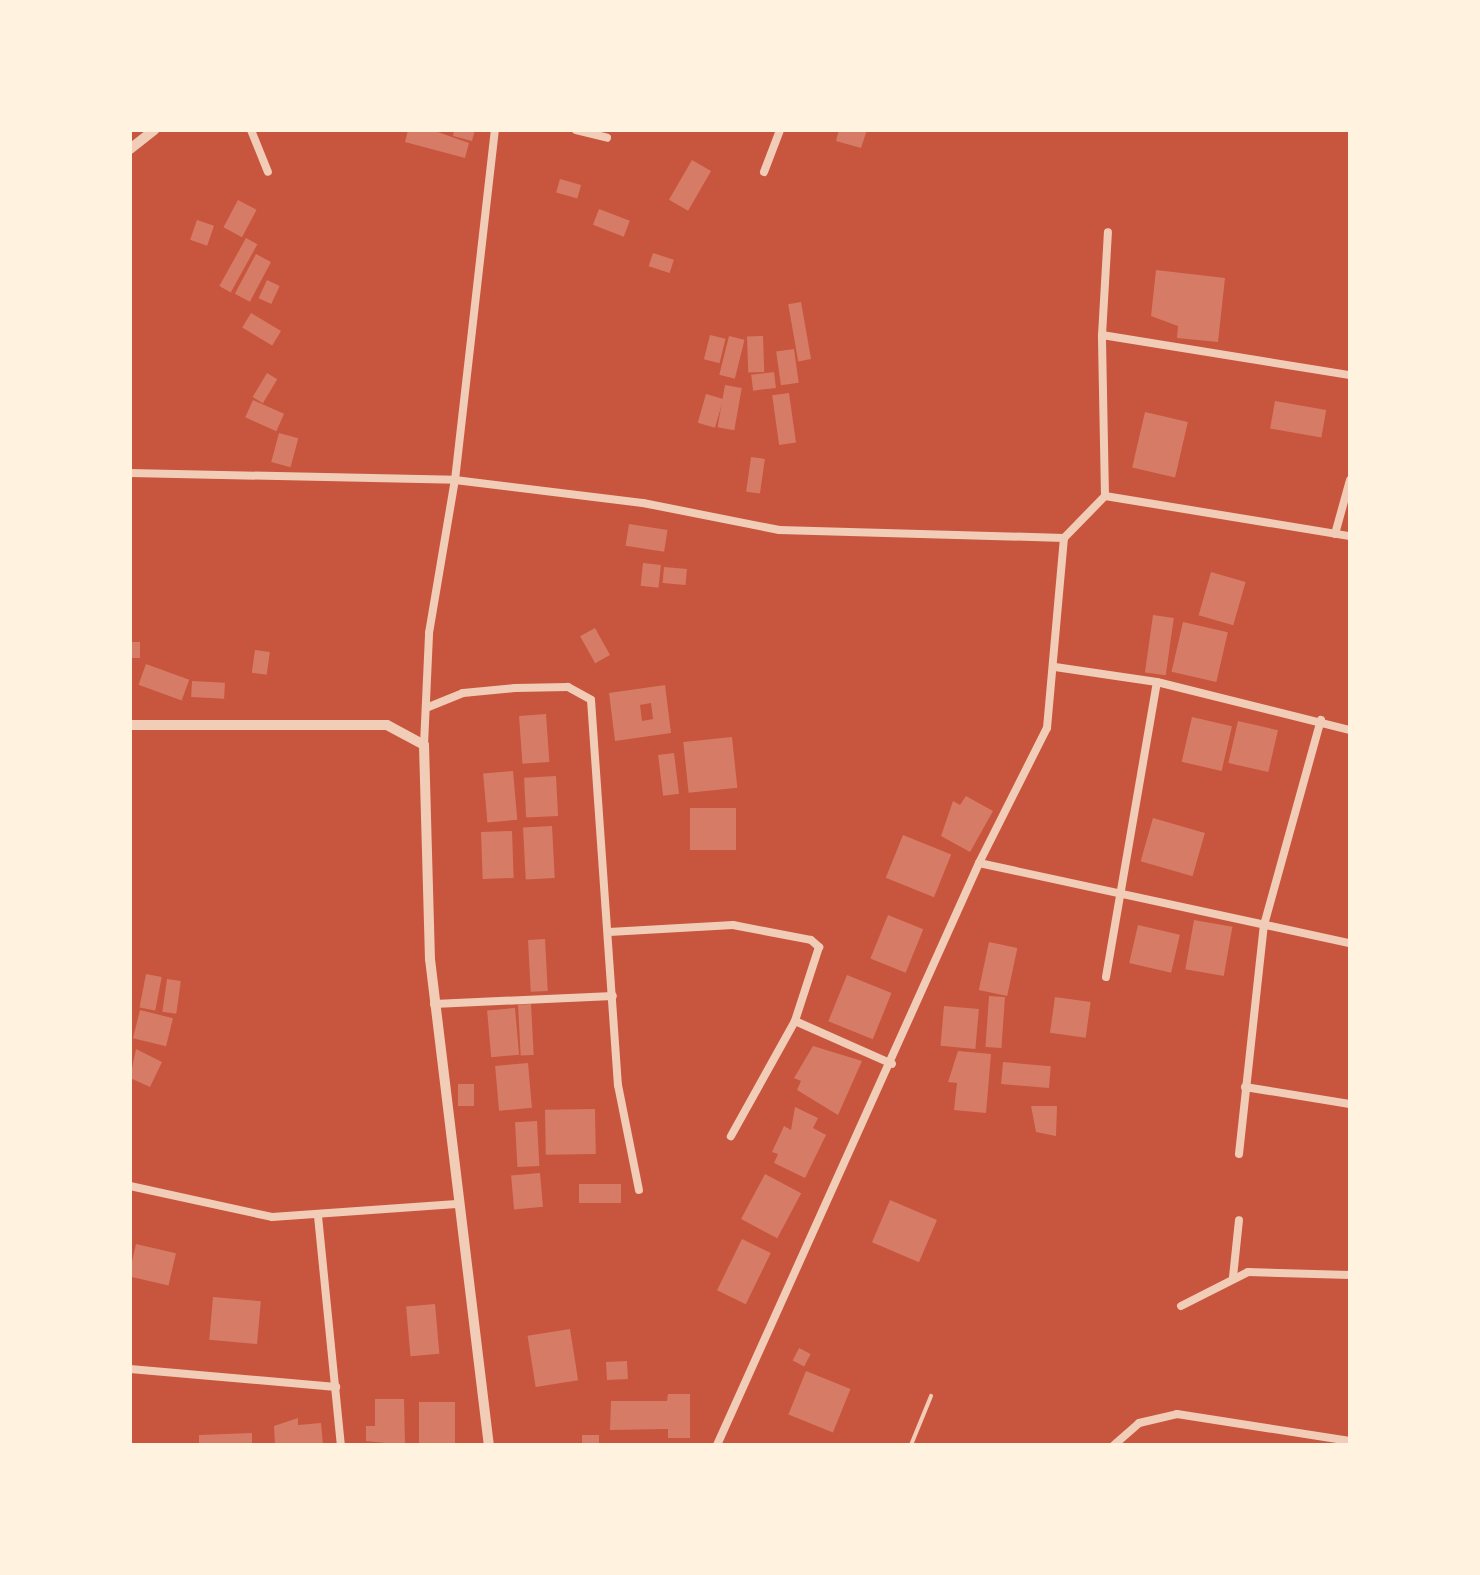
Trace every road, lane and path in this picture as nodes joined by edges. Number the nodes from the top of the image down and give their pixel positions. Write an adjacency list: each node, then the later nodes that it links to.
1 (154, 130): 7 (street)
2 (251, 130): 8 (street)
3 (495, 130): 14 (street)
4 (576, 130): 6 (street)
5 (780, 130): 9 (street)
6 (607, 138)
7 (130, 149)
8 (268, 172)
9 (764, 172)
10 (1108, 232): 11 (street)
11 (1102, 335): 12 (street); 16 (street)
12 (1350, 375)
13 (130, 474): 14 (street)
14 (455, 480): 19 (street); 22 (street)
15 (1350, 480): 17 (street)
16 (1106, 496): 17 (street); 19 (street)
17 (1335, 534): 18 (street)
18 (1350, 536)
19 (1064, 538): 20 (street)
20 (1055, 667): 21 (street); 27 (street)
21 (1157, 682): 23 (street); 28 (street)
22 (426, 708): 26 (street); 30 (street)
23 (1321, 720): 25 (street); 29 (street)
24 (130, 726): 26 (street)
25 (1350, 730)
26 (424, 745): 34 (street)
27 (980, 862): 28 (street); 36 (street)
28 (1120, 888): 29 (street); 32 (street)
29 (1264, 925): 31 (street); 37 (street)
30 (609, 932): 33 (street); 35 (street)
31 (1350, 943)
32 (1106, 977)
33 (613, 996): 34 (street); 42 (street)
34 (434, 1004): 43 (street)
35 (795, 1021): 36 (street); 39 (street)
36 (892, 1064): 55 (street)
37 (1245, 1087): 38 (street); 40 (street)
38 (1350, 1104)
39 (730, 1136)
40 (1239, 1154)
41 (130, 1186): 44 (street)
42 (639, 1190)
43 (457, 1204): 44 (street); 54 (street)
44 (318, 1216): 50 (street)
45 (1239, 1220): 47 (street)
46 (1350, 1275): 47 (street)
47 (1233, 1276): 48 (street)
48 (1180, 1306)
49 (130, 1369): 50 (street)
50 (336, 1387): 53 (street)
51 (931, 1396): 56 (lane)
52 (1350, 1441): 57 (street)
53 (341, 1445)
54 (489, 1445)
55 (717, 1445)
56 (911, 1445)
57 (1114, 1445)

